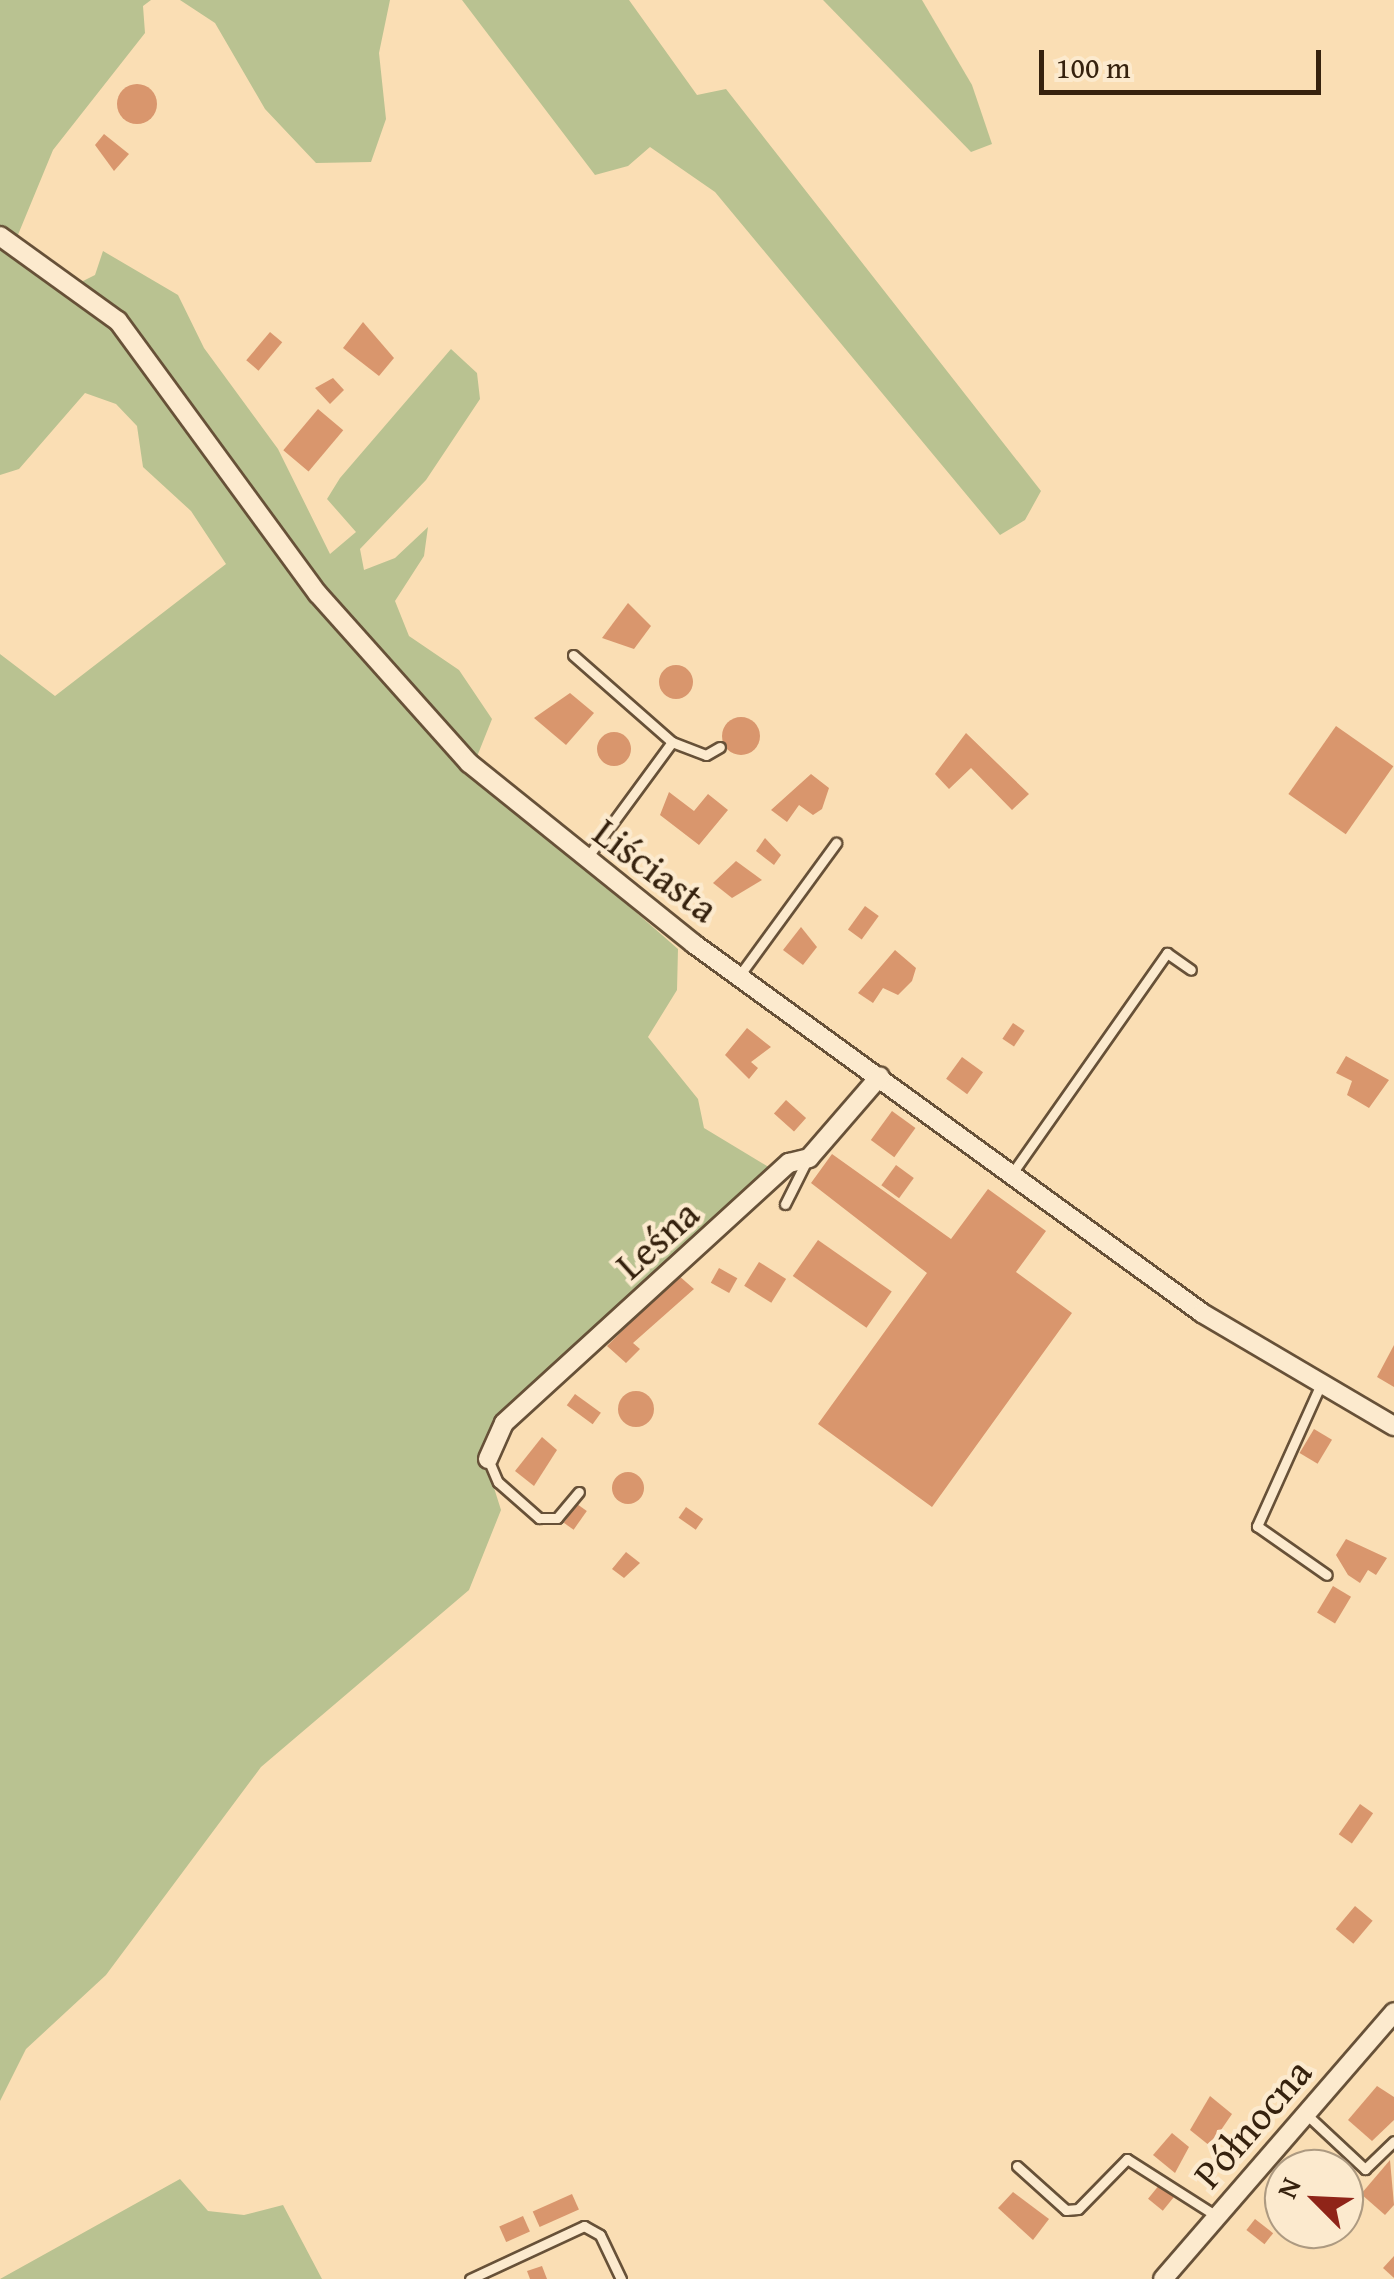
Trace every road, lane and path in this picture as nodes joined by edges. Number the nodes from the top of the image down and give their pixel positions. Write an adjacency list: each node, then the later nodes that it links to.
1 (0, 236): 6 (street, Liściasta)
2 (573, 656): 3 (lane)
3 (672, 742): 4 (lane); 6 (lane)
4 (720, 747)
5 (836, 844): 8 (lane)
6 (584, 861): 8 (street, Liściasta)
7 (1191, 970): 11 (lane)
8 (739, 976): 9 (street, Liściasta)
9 (880, 1076): 10 (street, Leśna); 11 (street, Liściasta)
10 (809, 1158): 12 (lane); 15 (street, Leśna)
11 (1013, 1172): 13 (street, Liściasta)
12 (785, 1204)
13 (1320, 1386): 14 (street, Liściasta); 17 (lane)
14 (1394, 1426)
15 (488, 1459): 16 (lane)
16 (579, 1492)
17 (1327, 1576)
18 (1394, 2012): 19 (street, Północna)
19 (1306, 2114): 20 (lane); 22 (street, Północna)
20 (1394, 2141)
21 (1017, 2166): 22 (lane)
22 (1218, 2217): 25 (street, Północna)
23 (470, 2279): 24 (lane)
24 (621, 2279)
25 (1164, 2279)

